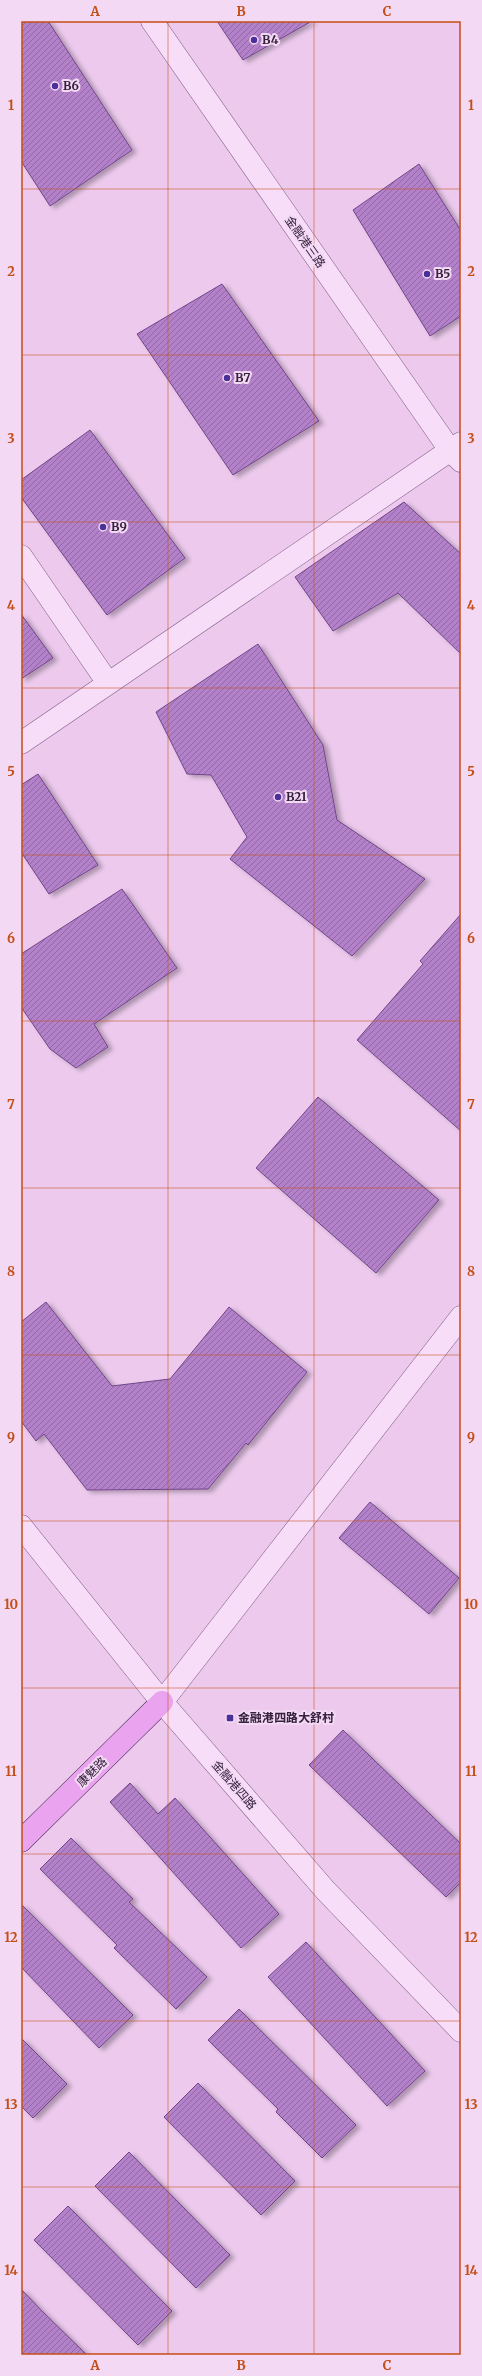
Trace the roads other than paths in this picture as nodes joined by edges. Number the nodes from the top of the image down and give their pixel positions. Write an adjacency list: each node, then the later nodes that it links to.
1 (152, 21): 2 (street, 金融港三路)
2 (457, 451): 4 (street)
3 (21, 556): 4 (street)
4 (108, 683): 5 (street)
5 (21, 743)
6 (461, 1317): 8 (street)
7 (21, 1526): 8 (street, 金融港四路)
8 (162, 1702): 9 (main road, 康魅路); 10 (street, 金融港四路)
9 (21, 1841)
10 (461, 2031)

